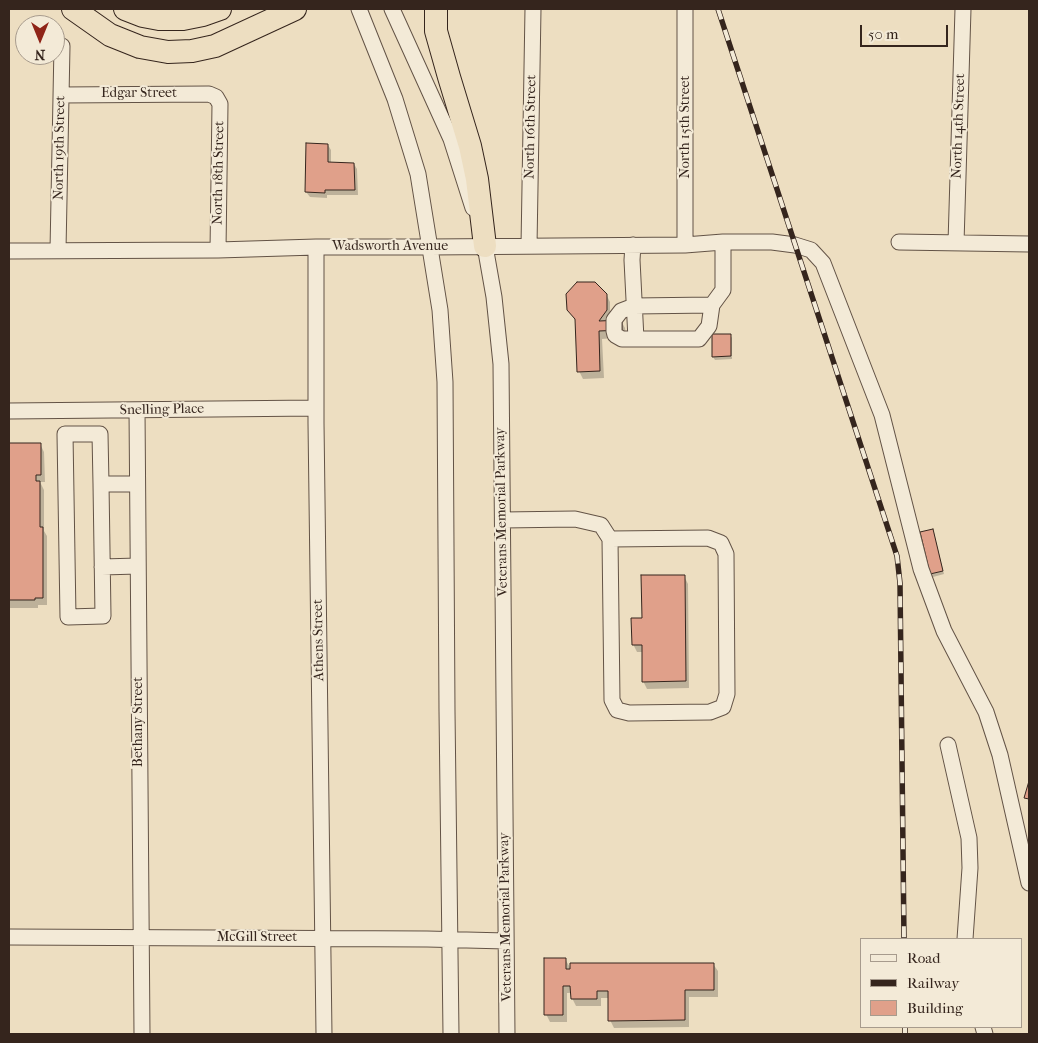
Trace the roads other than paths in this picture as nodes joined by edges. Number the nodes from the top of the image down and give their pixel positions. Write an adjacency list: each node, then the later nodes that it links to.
1 (73, 9): 4 (highway)
2 (125, 9): 3 (highway)
3 (220, 9)
4 (295, 9)
5 (359, 9): 23 (street)
6 (392, 9): 20 (street, Veterans Memorial Parkway)
7 (436, 9): 20 (highway)
8 (533, 9): 21 (street, North 16th Street)
9 (685, 9): 18 (street, North 15th Street)
10 (963, 9): 16 (street, North 14th Street)
11 (61, 65): 12 (street, North 19th Street)
12 (60, 94): 13 (street, Edgar Street); 24 (street, North 19th Street)
13 (216, 97): 25 (street, North 18th Street)
14 (723, 242): 18 (street, Wadsworth Avenue); 27 (street); 42 (street, Wadsworth Avenue)
15 (899, 242): 16 (street)
16 (956, 243): 19 (street)
17 (633, 244): 18 (street, Wadsworth Avenue); 21 (street, Wadsworth Avenue); 28 (street)
18 (685, 244)
19 (1029, 244)
20 (485, 246): 21 (street, Wadsworth Avenue); 23 (street, Wadsworth Avenue); 37 (street, Veterans Memorial Parkway)
21 (529, 246)
22 (316, 247): 23 (street, Wadsworth Avenue); 25 (street, Wadsworth Avenue); 30 (street, Athens Street)
23 (430, 247): 47 (street)
24 (58, 250): 25 (street, Wadsworth Avenue); 26 (street, Wadsworth Avenue)
25 (218, 250)
26 (9, 251)
27 (712, 305): 28 (street); 29 (street)
28 (634, 306): 29 (street); 29 (street)
29 (636, 339)
30 (316, 408): 31 (street, Snelling Place); 46 (street, Athens Street)
31 (137, 410): 33 (street, Snelling Place); 36 (street, Bethany Street)
32 (9, 411): 33 (street, Snelling Place)
33 (64, 411): 34 (street)
34 (65, 434): 35 (street); 40 (street)
35 (101, 484): 36 (street); 40 (street)
36 (137, 484): 39 (street, Bethany Street)
37 (503, 520): 38 (street); 48 (street, Veterans Memorial Parkway)
38 (610, 538): 38 (street)
39 (138, 566): 40 (street); 44 (street, Bethany Street)
40 (102, 567)
41 (948, 745): 45 (street)
42 (1029, 883)
43 (9, 937): 44 (street, McGill Street)
44 (142, 938): 46 (street, McGill Street); 49 (street, Bethany Street)
45 (965, 938)
46 (324, 939): 47 (street, McGill Street); 50 (street, Athens Street)
47 (450, 939): 48 (street, McGill Street); 51 (street)
48 (506, 941): 52 (street, Veterans Memorial Parkway)
49 (142, 1034)
50 (324, 1034)
51 (450, 1034)
52 (507, 1034)

